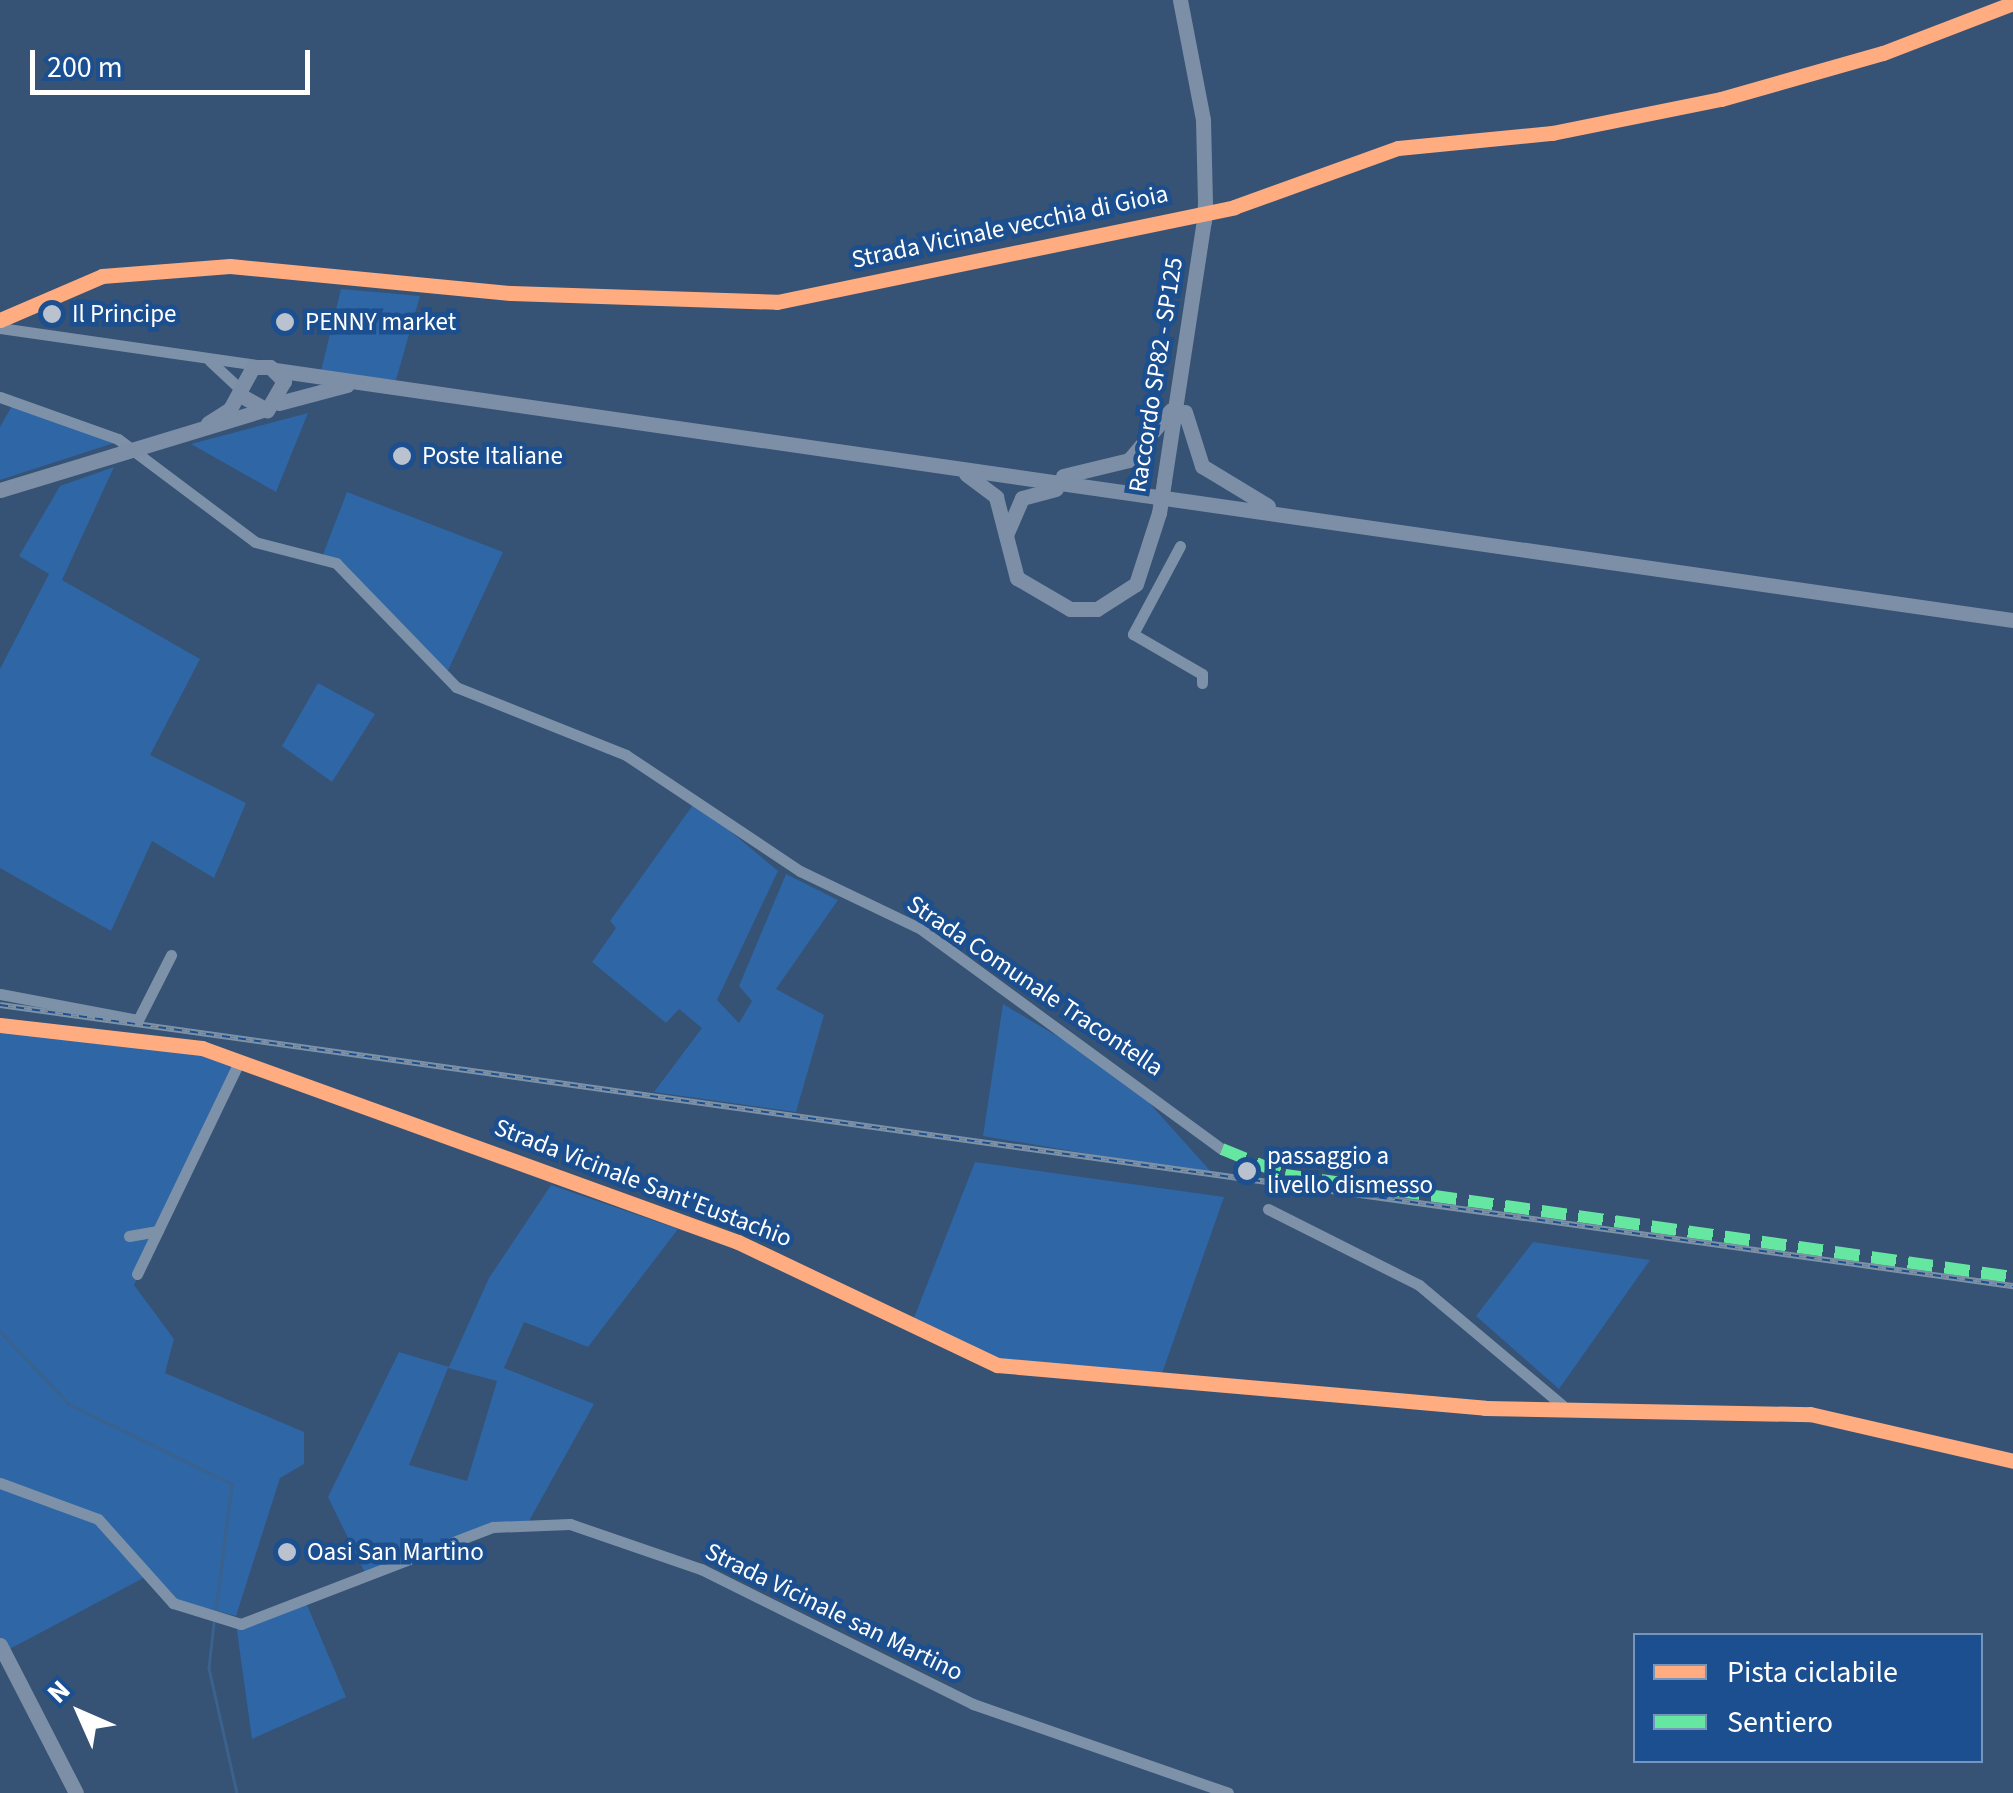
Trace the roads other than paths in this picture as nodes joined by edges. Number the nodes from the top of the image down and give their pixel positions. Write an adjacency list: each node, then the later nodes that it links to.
1 (1180, 0): 6 (main road, Raccordo SP82 - SP125)
2 (2013, 2): 3 (street, Strada Vicinale vecchia di Gioia)
3 (0, 320)
4 (0, 328): 5 (street)
5 (192, 354): 7 (street); 9 (street)
6 (1187, 363): 15 (main road); 18 (main road); 19 (main road, Raccordo SP82 - SP125, bridge)
7 (267, 368): 8 (main road); 9 (main road); 11 (main road)
8 (422, 388): 11 (main road); 14 (main road)
9 (240, 391): 12 (main road); 13 (main road)
10 (0, 398): 13 (street, Strada Comunale Tracontella)
11 (279, 403): 12 (main road)
12 (260, 410): 13 (main road)
13 (140, 446): 16 (main road); 27 (street, Strada Comunale Tracontella)
14 (919, 461): 15 (main road); 19 (main road)
15 (1016, 476): 17 (main road)
16 (0, 490)
17 (1130, 492): 18 (main road); 19 (main road)
18 (1294, 516): 21 (main road)
19 (1005, 544)
20 (1180, 546): 22 (street)
21 (2013, 620)
22 (1202, 683)
23 (172, 955): 24 (street)
24 (0, 994)
25 (0, 1024): 26 (street, Strada Vicinale Sant'Eustachio)
26 (238, 1064): 29 (street); 32 (street, Strada Vicinale Sant'Eustachio)
27 (1222, 1149)
28 (1268, 1208): 32 (street)
29 (158, 1230): 30 (street); 31 (street)
30 (129, 1236)
31 (137, 1274)
32 (1562, 1405): 33 (street, Strada Vicinale Sant'Eustachio)
33 (2013, 1461)
34 (0, 1482): 37 (street, Strada Vicinale san Martino)
35 (0, 1645): 36 (main road)
36 (76, 1793)
37 (1228, 1793)

